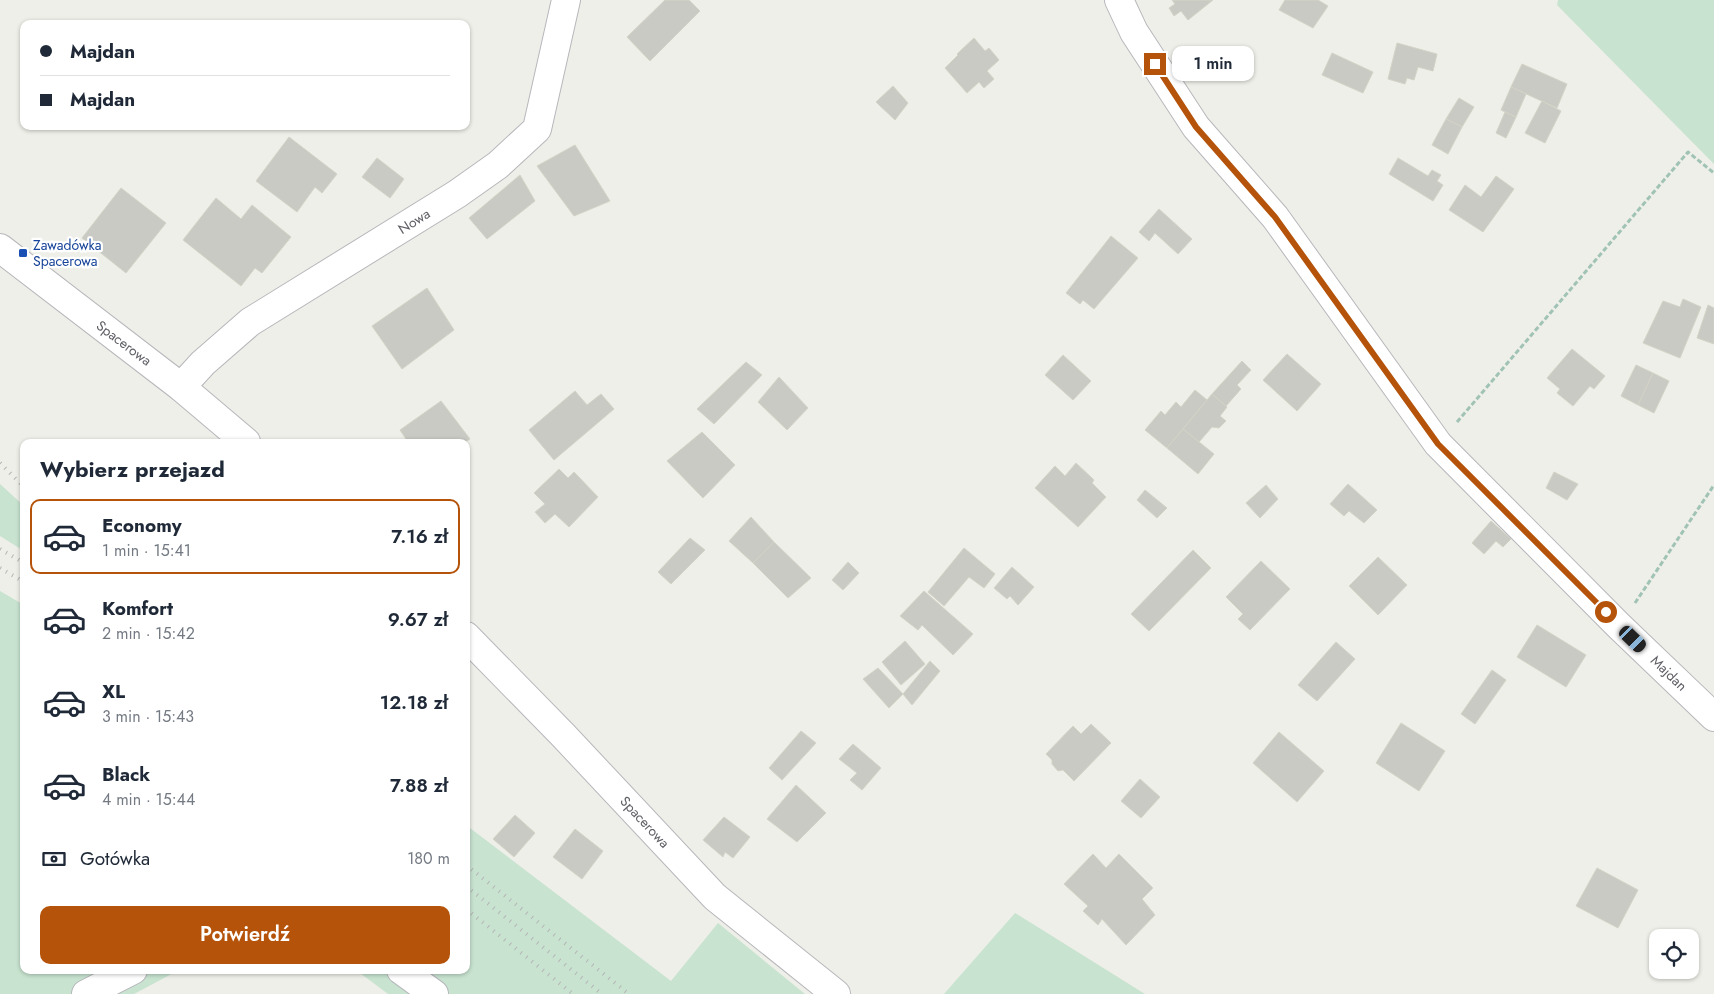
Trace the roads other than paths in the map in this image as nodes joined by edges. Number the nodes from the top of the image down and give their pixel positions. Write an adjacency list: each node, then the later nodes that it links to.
1 (566, 0): 4 (street, Nowa)
2 (1119, 0): 7 (street, Majdan)
3 (0, 248): 4 (street, Spacerowa)
4 (181, 387): 5 (street, Spacerowa)
5 (242, 439)
6 (470, 640): 12 (street, Spacerowa)
7 (1714, 717)
8 (125, 974): 10 (street)
9 (406, 974): 11 (street)
10 (86, 994)
11 (434, 994)
12 (836, 994)

